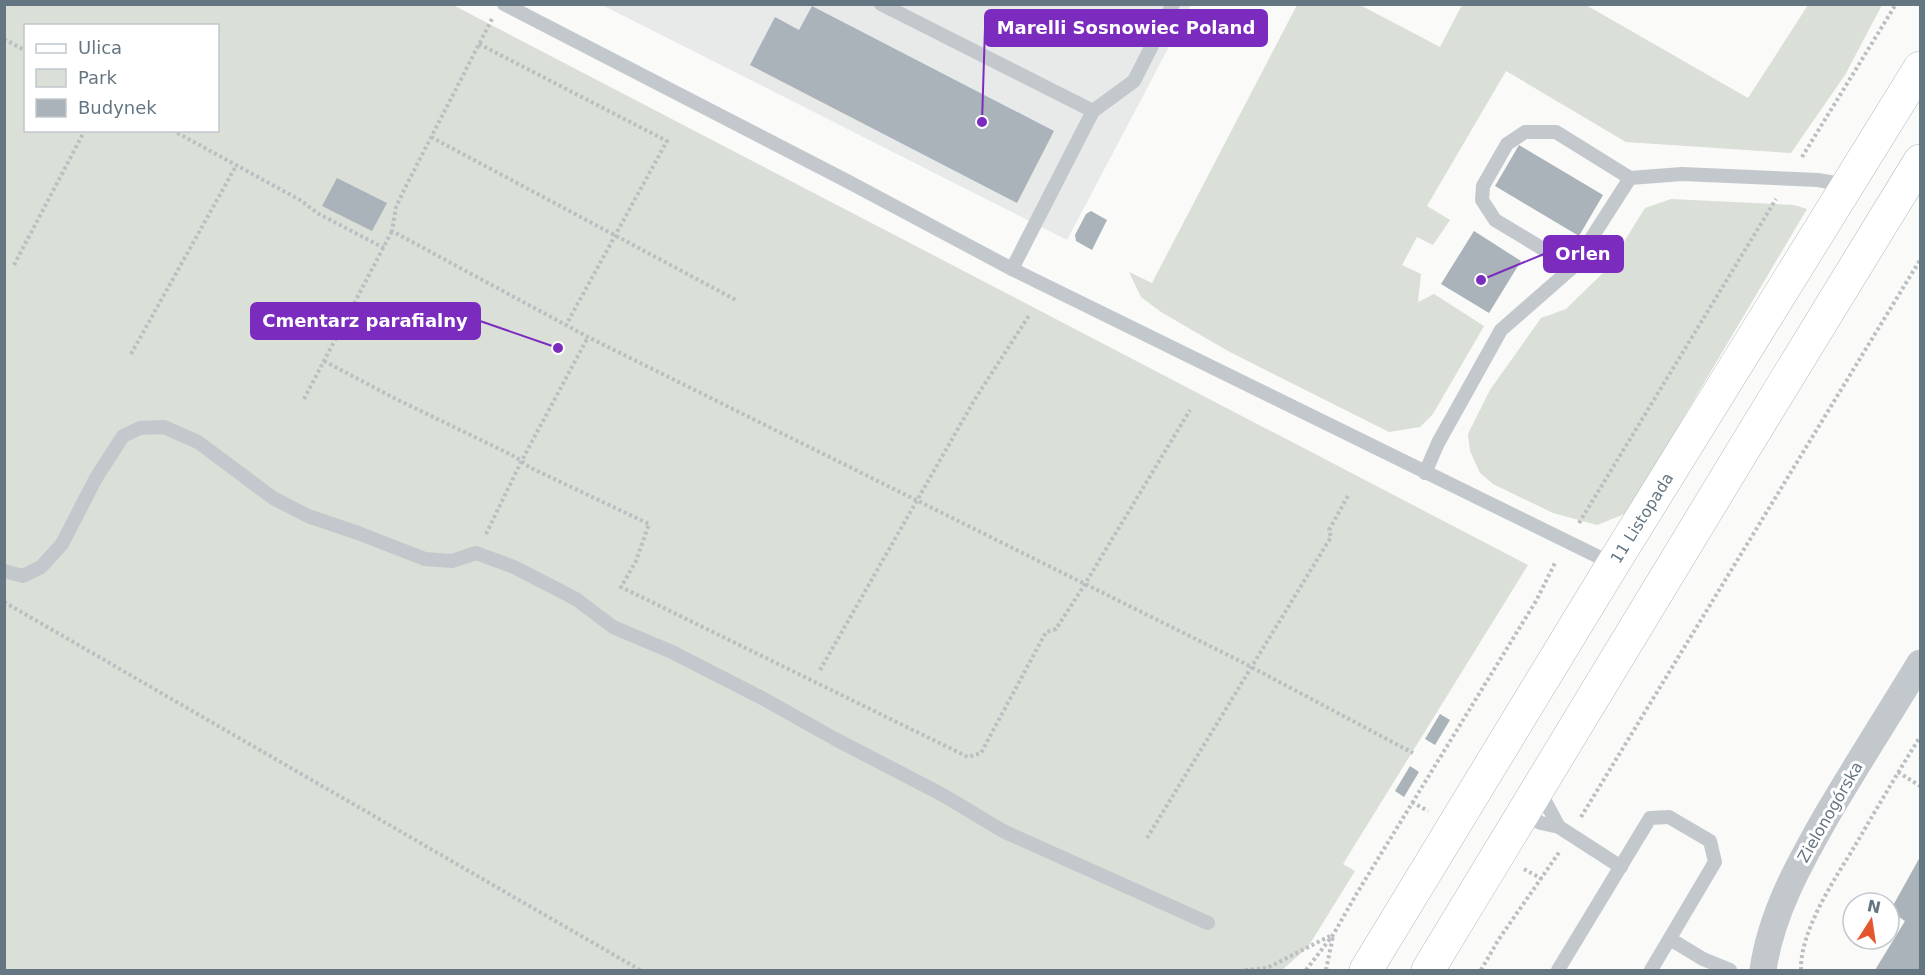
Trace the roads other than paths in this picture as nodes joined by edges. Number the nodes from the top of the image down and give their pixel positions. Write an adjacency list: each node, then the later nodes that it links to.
1 (881, 4): 5 (lane)
2 (1173, 4): 5 (lane)
3 (499, 9): 11 (lane)
4 (1920, 68): 8 (main road, 11 Listopada)
5 (1093, 111): 11 (lane)
6 (1920, 161): 9 (main road)
7 (1630, 178): 8 (lane); 10 (lane); 10 (lane)
8 (1848, 185): 9 (main road); 13 (main road, 11 Listopada)
9 (1890, 209): 15 (main road)
10 (1573, 267): 12 (lane)
11 (1012, 269): 12 (lane)
12 (1425, 472): 13 (lane)
13 (1613, 564): 15 (main road); 17 (main road, 11 Listopada)
14 (4, 571): 22 (lane)
15 (1658, 590): 18 (main road)
16 (1920, 663): 29 (street, Zielonogórska)
17 (1478, 787): 19 (main road); 24 (main road, 11 Listopada)
18 (1540, 787): 19 (main road); 20 (lane)
19 (1522, 815): 20 (lane); 25 (main road)
20 (1565, 831): 21 (lane)
21 (1621, 867): 23 (lane); 26 (lane)
22 (1208, 923)
23 (1670, 939): 27 (lane); 28 (lane)
24 (1366, 970)
25 (1428, 970)
26 (1558, 970)
27 (1651, 970)
28 (1730, 970)
29 (1762, 970)

